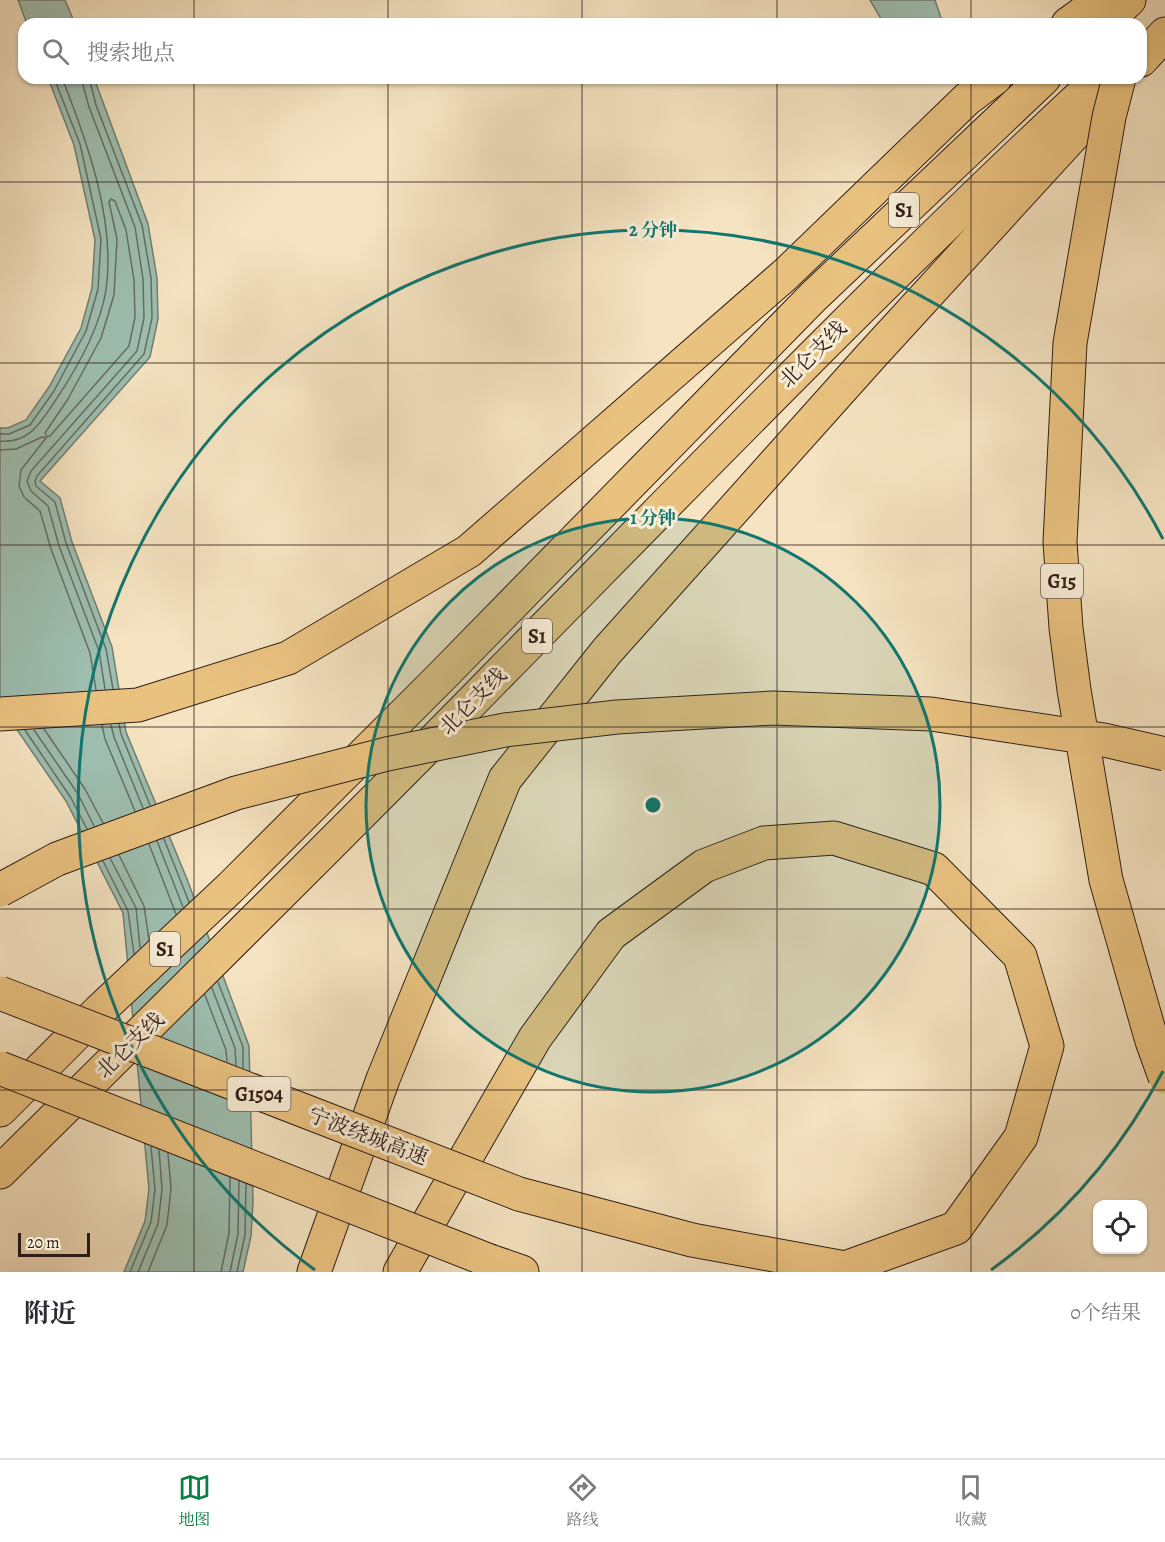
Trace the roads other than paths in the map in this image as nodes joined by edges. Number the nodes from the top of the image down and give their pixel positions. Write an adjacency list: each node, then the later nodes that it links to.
1 (1101, 0): 5 (highway)
2 (1129, 0): 6 (highway)
3 (1141, 0): 7 (highway)
4 (1165, 17): 8 (highway)
5 (1076, 18)
6 (1109, 18)
7 (1136, 18)
8 (1147, 34)
9 (1165, 34): 10 (highway)
10 (1147, 54)
11 (987, 84): 16 (highway)
12 (1038, 84): 22 (highway, 北仑支线 / S1)
13 (1093, 84): 23 (highway, 北仑支线 / S1)
14 (1117, 84): 21 (highway, G15, bridge)
15 (1120, 84): 25 (highway, bridge)
16 (0, 714)
17 (1165, 754): 18 (highway, bridge)
18 (0, 890)
19 (0, 993): 24 (highway, 宁波绕城高速 / G1504, bridge)
20 (0, 1068): 27 (highway, bridge)
21 (1165, 1077)
22 (0, 1110)
23 (0, 1172)
24 (519, 1194): 26 (highway, bridge); 28 (highway, 宁波绕城高速 / G1504)
25 (314, 1272)
26 (400, 1272)
27 (522, 1272)
28 (738, 1272)

